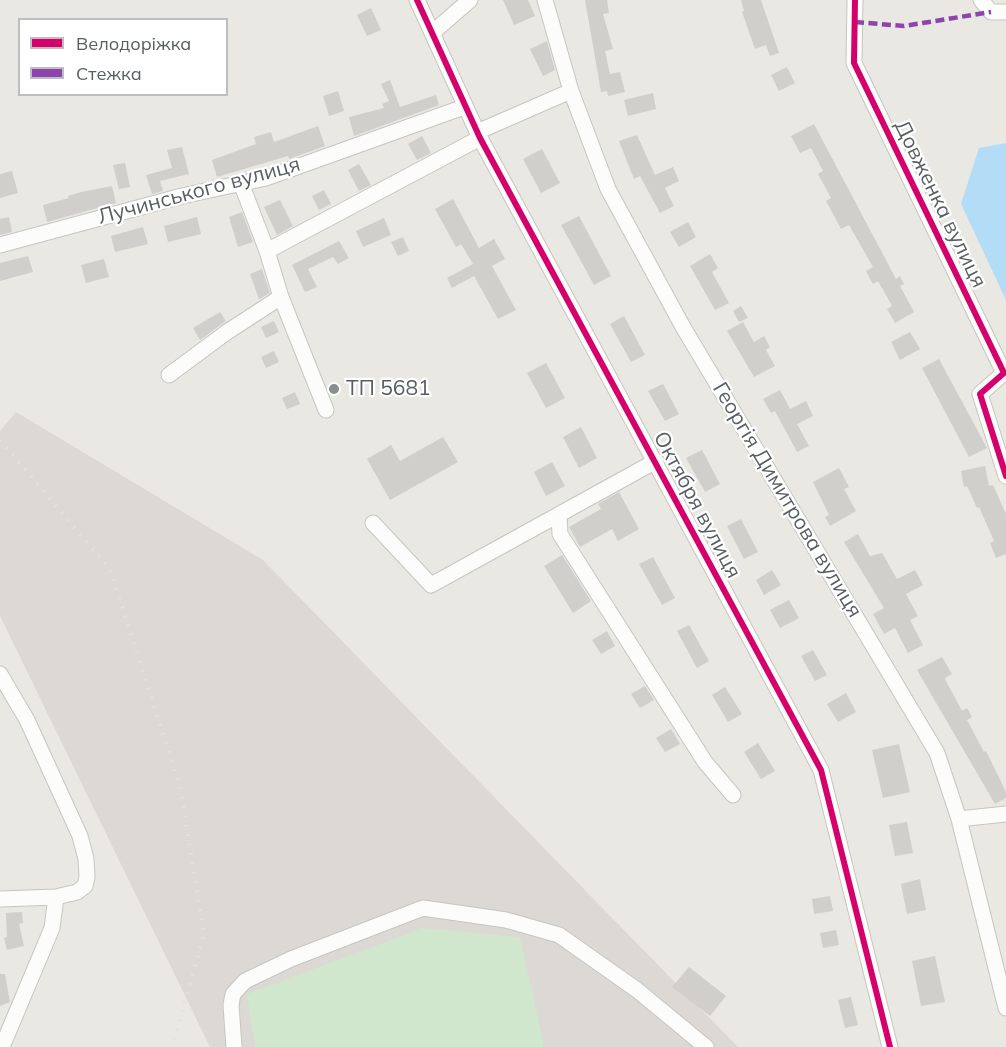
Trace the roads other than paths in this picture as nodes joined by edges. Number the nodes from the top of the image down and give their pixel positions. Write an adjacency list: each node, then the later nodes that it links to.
1 (417, 0): 7 (street, Октября вулиця)
2 (470, 0): 7 (street)
3 (545, 0): 8 (street, Георгія Димитрова вулиця)
4 (855, 0): 16 (street, Довженка вулиця)
5 (981, 0): 6 (street)
6 (1006, 12)
7 (432, 33): 9 (street, Октября вулиця)
8 (571, 91): 10 (street); 25 (street, Георгія Димитрова вулиця)
9 (464, 107): 10 (street, Октября вулиця); 11 (street, Лучинського вулиця)
10 (479, 135): 13 (street); 18 (street, Октября вулиця)
11 (241, 183): 12 (street, Лучинського вулиця); 13 (street)
12 (0, 245)
13 (267, 251): 14 (street)
14 (281, 297): 15 (street); 17 (street)
15 (169, 375)
16 (1005, 375): 19 (street, Довженка вулиця)
17 (326, 410)
18 (656, 461): 20 (street); 32 (street, Октября вулиця)
19 (1006, 476)
20 (559, 515): 21 (street); 23 (street)
21 (373, 523)
22 (0, 674): 26 (street)
23 (734, 795)
24 (1006, 814): 25 (street)
25 (959, 819): 28 (street, Георгія Димитрова вулиця)
26 (56, 897): 27 (street); 29 (street)
27 (0, 899)
28 (1006, 1008)
29 (2, 1047)
30 (234, 1047): 31 (street)
31 (706, 1047)
32 (890, 1047)

